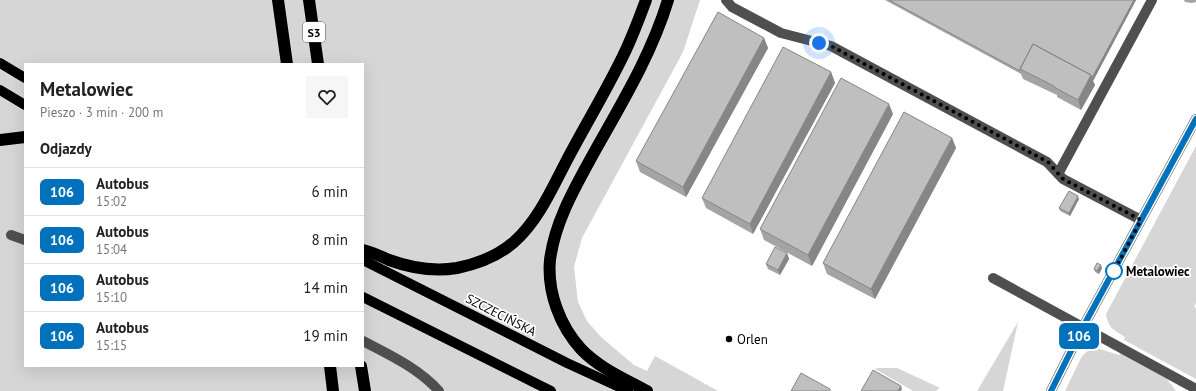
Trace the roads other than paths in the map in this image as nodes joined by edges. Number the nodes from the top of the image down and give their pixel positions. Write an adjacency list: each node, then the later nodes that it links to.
1 (278, 0): 9 (highway, S3)
2 (309, 0): 10 (highway, S3)
3 (317, 0): 11 (highway)
4 (646, 0): 22 (highway)
5 (668, 0): 36 (highway)
6 (726, 0): 18 (street)
7 (1152, 0): 18 (street)
8 (0, 63): 12 (main road)
9 (286, 63)
10 (318, 63)
11 (318, 63)
12 (24, 77)
13 (0, 90): 14 (main road)
14 (24, 104)
15 (1196, 119): 19 (street)
16 (24, 137): 17 (highway)
17 (0, 140)
18 (1058, 174): 19 (street)
19 (1141, 220): 26 (street)
20 (11, 235): 21 (street)
21 (24, 240)
22 (364, 250)
23 (364, 260): 35 (main road, SZCZECIŃSKA)
24 (993, 278): 26 (street)
25 (364, 298): 34 (main road)
26 (1083, 327): 30 (street); 37 (street)
27 (364, 342): 33 (street)
28 (361, 367): 32 (highway)
29 (331, 371): 31 (highway)
30 (1193, 389)
31 (332, 391)
32 (365, 391)
33 (439, 391)
34 (551, 391)
35 (628, 391)
36 (647, 391)
37 (1051, 391)

